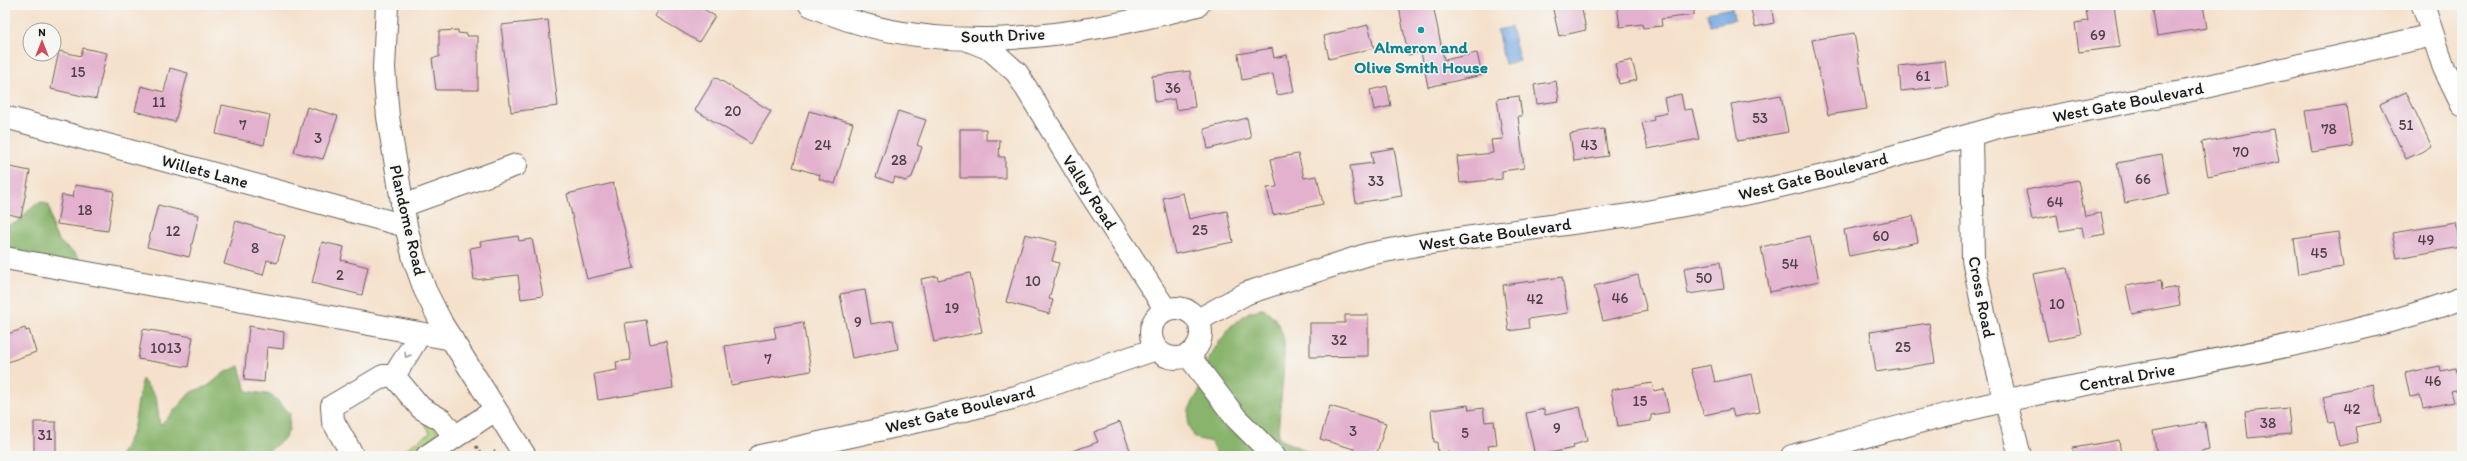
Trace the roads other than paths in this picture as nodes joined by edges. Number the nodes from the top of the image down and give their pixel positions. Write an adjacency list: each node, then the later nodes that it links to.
1 (387, 5): 13 (street, Plandome Road)
2 (810, 5): 7 (street, South Drive)
3 (1198, 5): 6 (street, South Drive)
4 (2423, 5): 5 (street)
5 (2433, 35): 9 (street); 11 (street, West Gate Boulevard)
6 (1030, 36): 7 (street, South Drive); 8 (street)
7 (963, 38): 8 (street, Valley Road)
8 (1016, 73): 16 (street, Valley Road)
9 (2462, 105)
10 (5, 117): 13 (street, Willets Lane)
11 (1971, 134): 17 (street, West Gate Boulevard); 23 (street, Cross Road)
12 (516, 164): 13 (street)
13 (404, 216): 19 (street, Plandome Road)
14 (5, 258): 18 (street)
15 (2462, 298): 23 (street, Central Drive)
16 (1166, 310): 17 (street); 20 (street)
17 (1198, 320): 21 (street)
18 (420, 334): 19 (street); 22 (street, one-way to 22)
19 (452, 339): 24 (street, Plandome Road)
20 (1156, 349): 21 (street); 29 (street, West Gate Boulevard)
21 (1188, 355): 30 (street)
22 (394, 376): 25 (street); 26 (street)
23 (2006, 401): 31 (street, Central Drive); 32 (street, Cross Road)
24 (495, 410): 25 (street); 28 (street, Plandome Road)
25 (455, 437): 27 (street)
26 (353, 456)
27 (427, 456)
28 (525, 456)
29 (760, 456)
30 (1274, 456)
31 (1792, 456)
32 (2020, 456)

